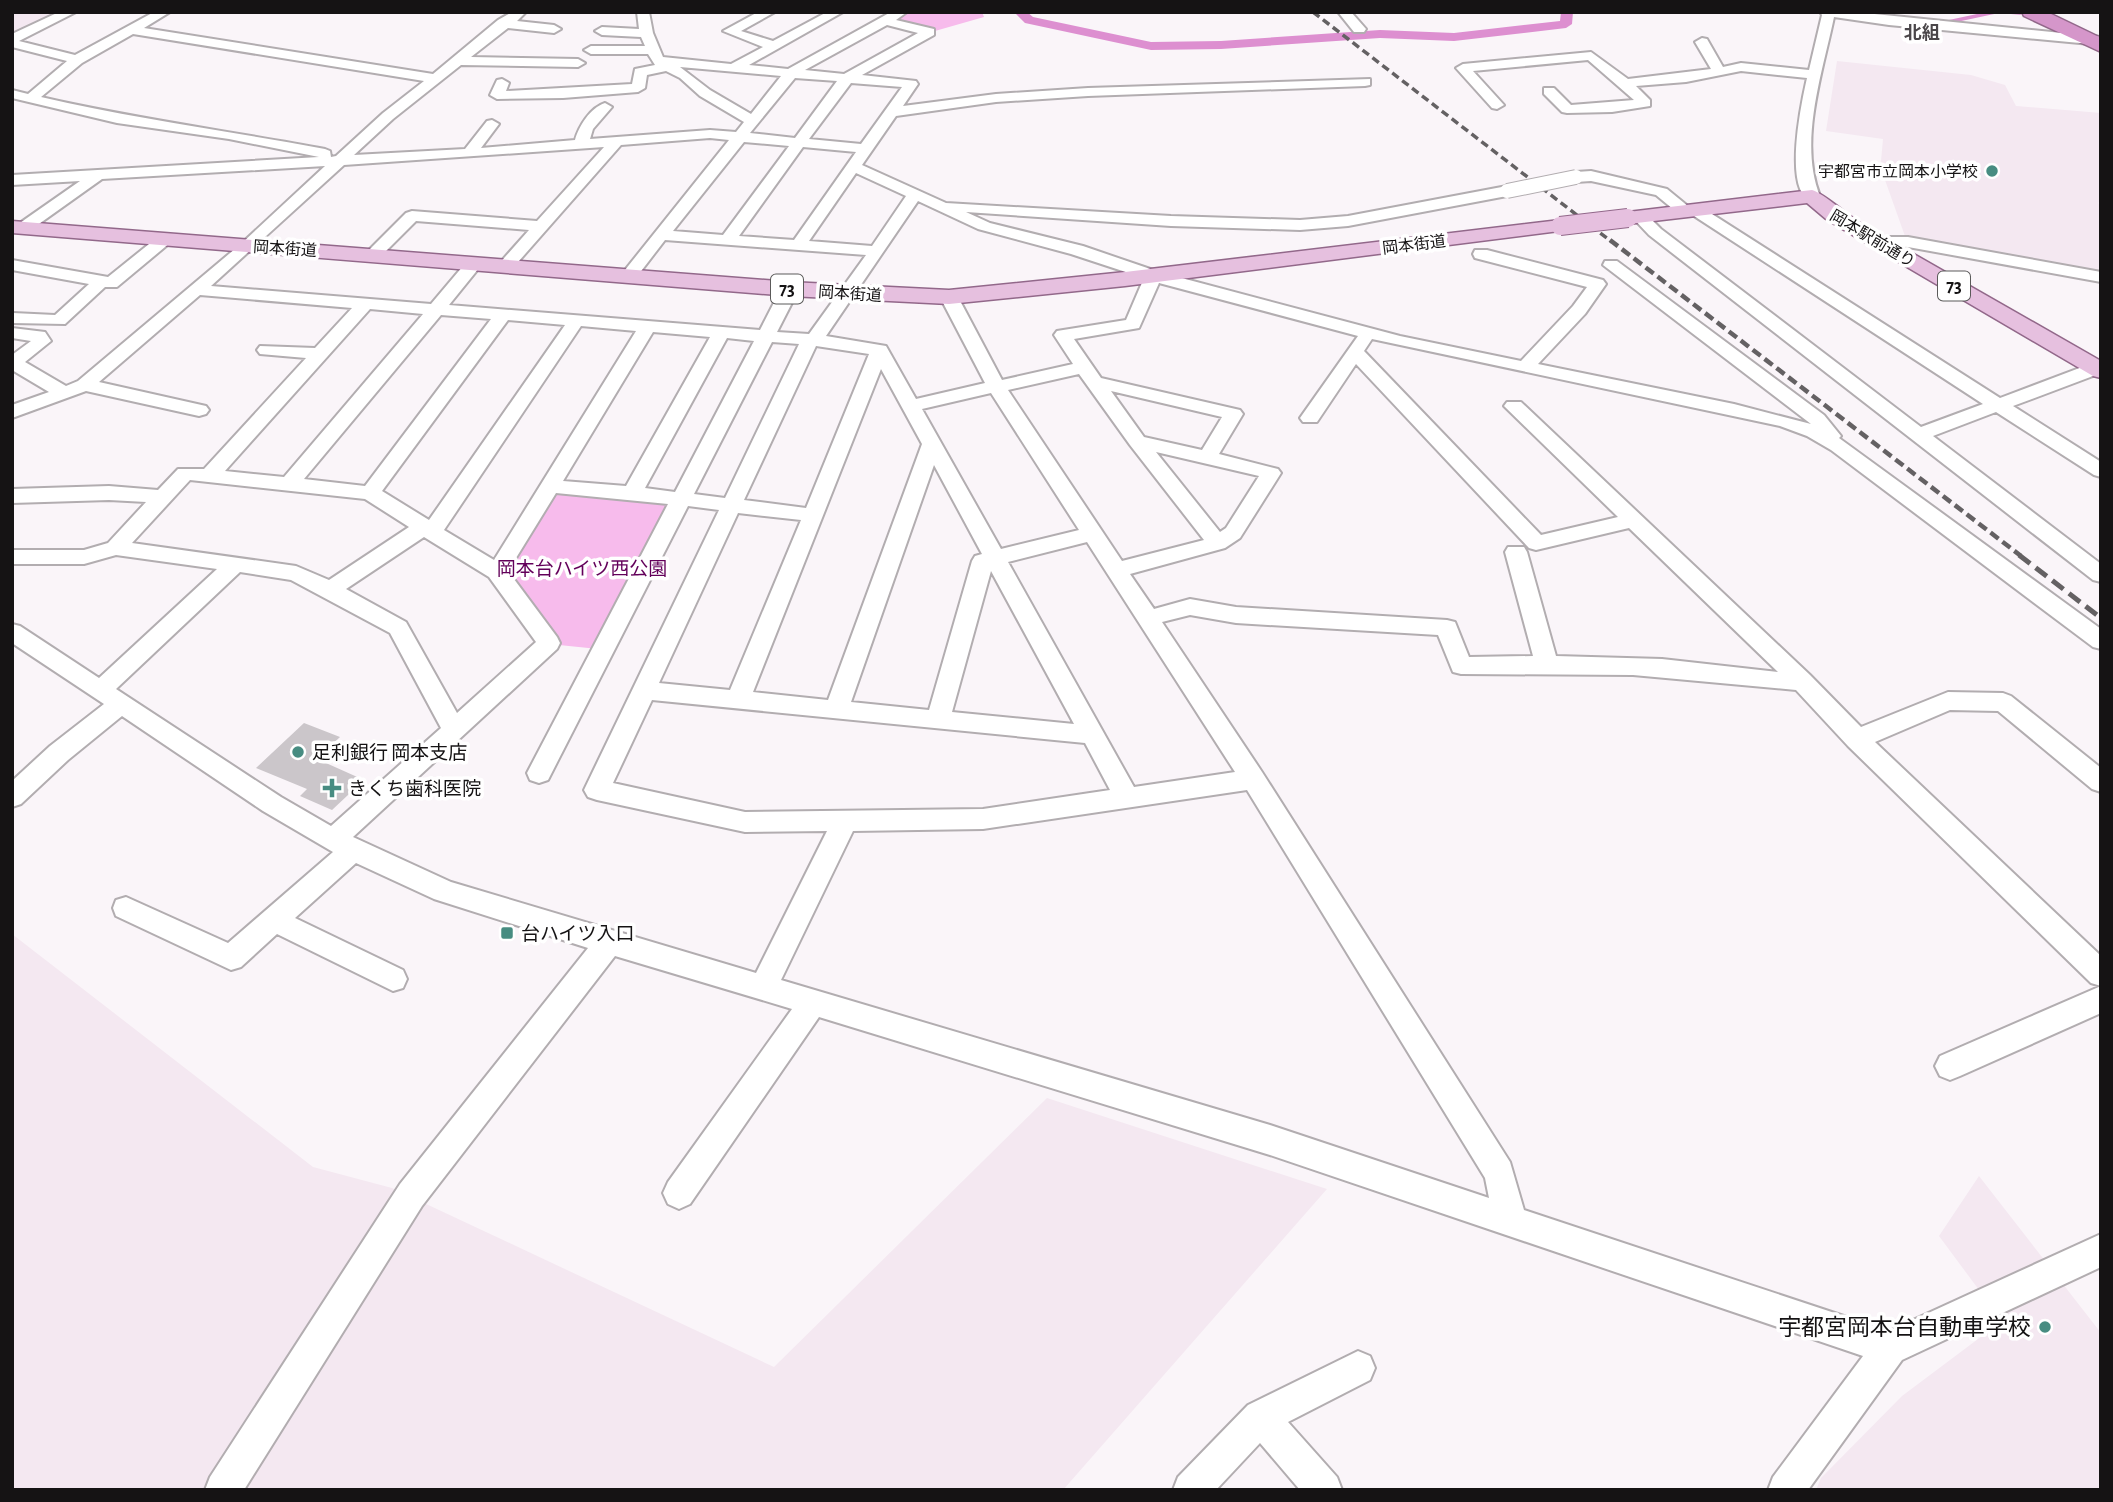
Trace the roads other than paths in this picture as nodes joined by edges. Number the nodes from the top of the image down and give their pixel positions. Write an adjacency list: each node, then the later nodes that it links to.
1 (70, 12): 19 (street)
2 (164, 12): 16 (street)
3 (520, 12): 13 (street)
4 (643, 12): 18 (street)
5 (769, 12): 23 (street)
6 (837, 12): 23 (street)
7 (901, 12): 12 (street)
8 (1343, 12): 15 (street)
9 (1828, 12): 20 (street); 33 (street, 岡本駅前通り)
10 (2031, 12): 20 (highway)
11 (2049, 12): 20 (highway)
12 (886, 21): 32 (street); 35 (street)
13 (503, 23): 14 (street); 28 (street)
14 (554, 29)
15 (1359, 29)
16 (131, 30): 27 (street); 34 (street)
17 (601, 31): 18 (street)
18 (646, 33): 26 (street)
19 (12, 41): 27 (street)
20 (2097, 41)
21 (1576, 42): 25 (street)
22 (1702, 42): 31 (street)
23 (773, 46): 30 (street)
24 (591, 50): 26 (street)
25 (1591, 56): 38 (street); 44 (street)
26 (660, 59): 30 (street); 37 (street); 47 (street)
27 (77, 60): 43 (street)
28 (455, 61): 29 (street); 34 (street)
29 (578, 63)
30 (734, 67): 32 (street)
31 (1718, 70): 33 (street); 38 (street)
32 (793, 72): 35 (street); 40 (street)
33 (1816, 75): 60 (street, 岡本駅前通り)
34 (433, 78): 55 (street)
35 (847, 78): 46 (street); 52 (street)
36 (1365, 82): 46 (street)
37 (502, 83)
38 (1625, 83): 41 (street)
39 (756, 86): 40 (street)
40 (780, 88): 47 (street)
41 (1549, 91)
42 (12, 94): 43 (street)
43 (29, 100): 55 (street)
44 (1497, 105)
45 (605, 107): 51 (street)
46 (891, 112): 53 (street)
47 (753, 121): 49 (street)
48 (492, 124): 54 (street)
49 (741, 137): 50 (street); 52 (street); 66 (street)
50 (618, 141): 51 (street); 64 (street)
51 (581, 143): 54 (street)
52 (798, 143): 53 (street); 68 (street)
53 (866, 149): 56 (street)
54 (469, 153): 55 (street)
55 (341, 159): 57 (street); 71 (street)
56 (855, 167): 59 (street); 70 (street)
57 (98, 175): 58 (street); 65 (street)
58 (12, 180)
59 (914, 195): 61 (street); 72 (street)
60 (1812, 197): 62 (main road, 73); 69 (main road, 岡本駅前通り / 73)
61 (937, 205): 62 (street, bridge); 80 (street)
62 (1690, 210): 63 (main road, 73); 109 (street)
63 (1634, 218): 80 (main road, 岡本街道 / 73, bridge); 115 (street)
64 (541, 226): 74 (street); 78 (street)
65 (17, 227): 67 (main road, 岡本街道 / 73)
66 (659, 235): 68 (street); 79 (street)
67 (165, 239): 71 (main road, 岡本街道 / 73); 82 (street)
68 (728, 239): 70 (street)
69 (1878, 242): 81 (street); 104 (main road, 岡本駅前通り / 73)
70 (799, 244): 72 (street)
71 (248, 246): 74 (main road, 岡本街道 / 73); 84 (street)
72 (877, 251): 85 (street)
73 (1481, 254): 103 (street)
74 (372, 255): 75 (main road, 岡本街道 / 73)
75 (475, 263): 78 (main road, 岡本街道 / 73); 89 (street)
76 (12, 265): 82 (street)
77 (1611, 265): 118 (street)
78 (505, 266): 79 (main road, 岡本街道 / 73)
79 (629, 275): 83 (main road, 岡本街道 / 73)
80 (1153, 276): 86 (main road, 岡本街道 / 73); 96 (street); 105 (street)
81 (2101, 277)
82 (102, 281): 91 (street)
83 (790, 289): 85 (main road, 岡本街道 / 73); 97 (street)
84 (197, 290): 87 (street); 106 (street)
85 (849, 293): 86 (main road, 岡本街道 / 73); 98 (street)
86 (949, 297): 107 (street)
87 (366, 303): 89 (street); 102 (street)
88 (12, 305): 91 (street)
89 (435, 309): 90 (street); 122 (street)
90 (504, 314): 92 (street); 124 (street)
91 (12, 318)
92 (577, 320): 93 (street); 132 (street)
93 (648, 326): 94 (street); 123 (street)
94 (722, 332): 97 (street); 125 (street)
95 (12, 333): 108 (street)
96 (1367, 333): 101 (street); 103 (street)
97 (767, 336): 98 (street); 128 (street)
98 (812, 339): 100 (street); 129 (street)
99 (266, 350): 102 (street)
100 (880, 351): 110 (street); 130 (street)
101 (1355, 352): 114 (street); 131 (street)
102 (320, 354): 121 (street)
103 (1525, 367): 118 (street)
104 (2099, 370): 109 (street)
105 (1090, 374): 107 (street); 116 (street); 119 (street)
106 (85, 386): 108 (street); 112 (street)
107 (996, 386): 110 (street); 133 (street)
108 (65, 393): 113 (street)
109 (1996, 404): 115 (street); 120 (street)
110 (911, 406): 117 (street)
111 (1514, 406): 131 (street)
112 (199, 410)
113 (12, 412)
114 (1310, 418)
115 (1918, 435): 142 (street)
116 (1137, 441): 119 (street); 134 (street)
117 (931, 445): 138 (street); 152 (street)
118 (1838, 446): 146 (street)
119 (1208, 456): 134 (street)
120 (2101, 471)
121 (210, 475): 122 (street); 127 (street)
122 (289, 484): 124 (street)
123 (551, 486): 125 (street); 141 (street)
124 (370, 493): 132 (street)
125 (632, 493): 128 (street)
126 (12, 496): 127 (street)
127 (163, 497): 135 (street)
128 (679, 499): 129 (street); 157 (street)
129 (731, 505): 130 (street); 149 (street)
130 (811, 515): 151 (street)
131 (1633, 520): 148 (street)
132 (428, 529): 141 (street); 143 (street)
133 (1093, 533): 138 (street); 140 (street)
134 (1217, 542): 140 (street)
135 (116, 548): 137 (street); 139 (street)
136 (1516, 552): 147 (street)
137 (12, 557)
138 (993, 557): 153 (street); 155 (street)
139 (235, 565): 143 (street); 150 (street)
140 (1115, 570): 144 (street)
141 (497, 572): 154 (street)
142 (2101, 575)
143 (330, 590): 154 (street)
144 (1147, 619): 147 (street); 159 (street)
145 (12, 632): 150 (street)
146 (2101, 641)
147 (1547, 664): 148 (street)
148 (1802, 681): 156 (street)
149 (642, 690): 151 (street); 162 (street)
150 (112, 696): 160 (street); 163 (street)
151 (739, 698): 152 (street)
152 (837, 709): 153 (street)
153 (938, 719): 155 (street)
154 (454, 730): 163 (street)
155 (1094, 735): 161 (street)
156 (1857, 740): 158 (street); 167 (street)
157 (539, 773)
158 (2099, 778)
159 (1253, 779): 161 (street); 174 (street)
160 (12, 797)
161 (1128, 799): 162 (street)
162 (845, 821): 169 (street)
163 (343, 845): 165 (street); 166 (street)
164 (126, 908): 165 (street)
165 (274, 920): 168 (street)
166 (609, 943): 169 (street); 179 (street)
167 (2101, 974)
168 (393, 979)
169 (763, 989): 171 (street)
170 (2101, 999): 172 (street)
171 (812, 1003): 173 (street); 174 (street)
172 (1950, 1066)
173 (679, 1193)
174 (1511, 1221): 176 (street)
175 (2101, 1250): 176 (street)
176 (1890, 1348): 182 (street)
177 (1358, 1368): 178 (street)
178 (1260, 1417): 180 (street); 181 (street)
179 (223, 1490)
180 (1191, 1490)
181 (1324, 1490)
182 (1786, 1490)

